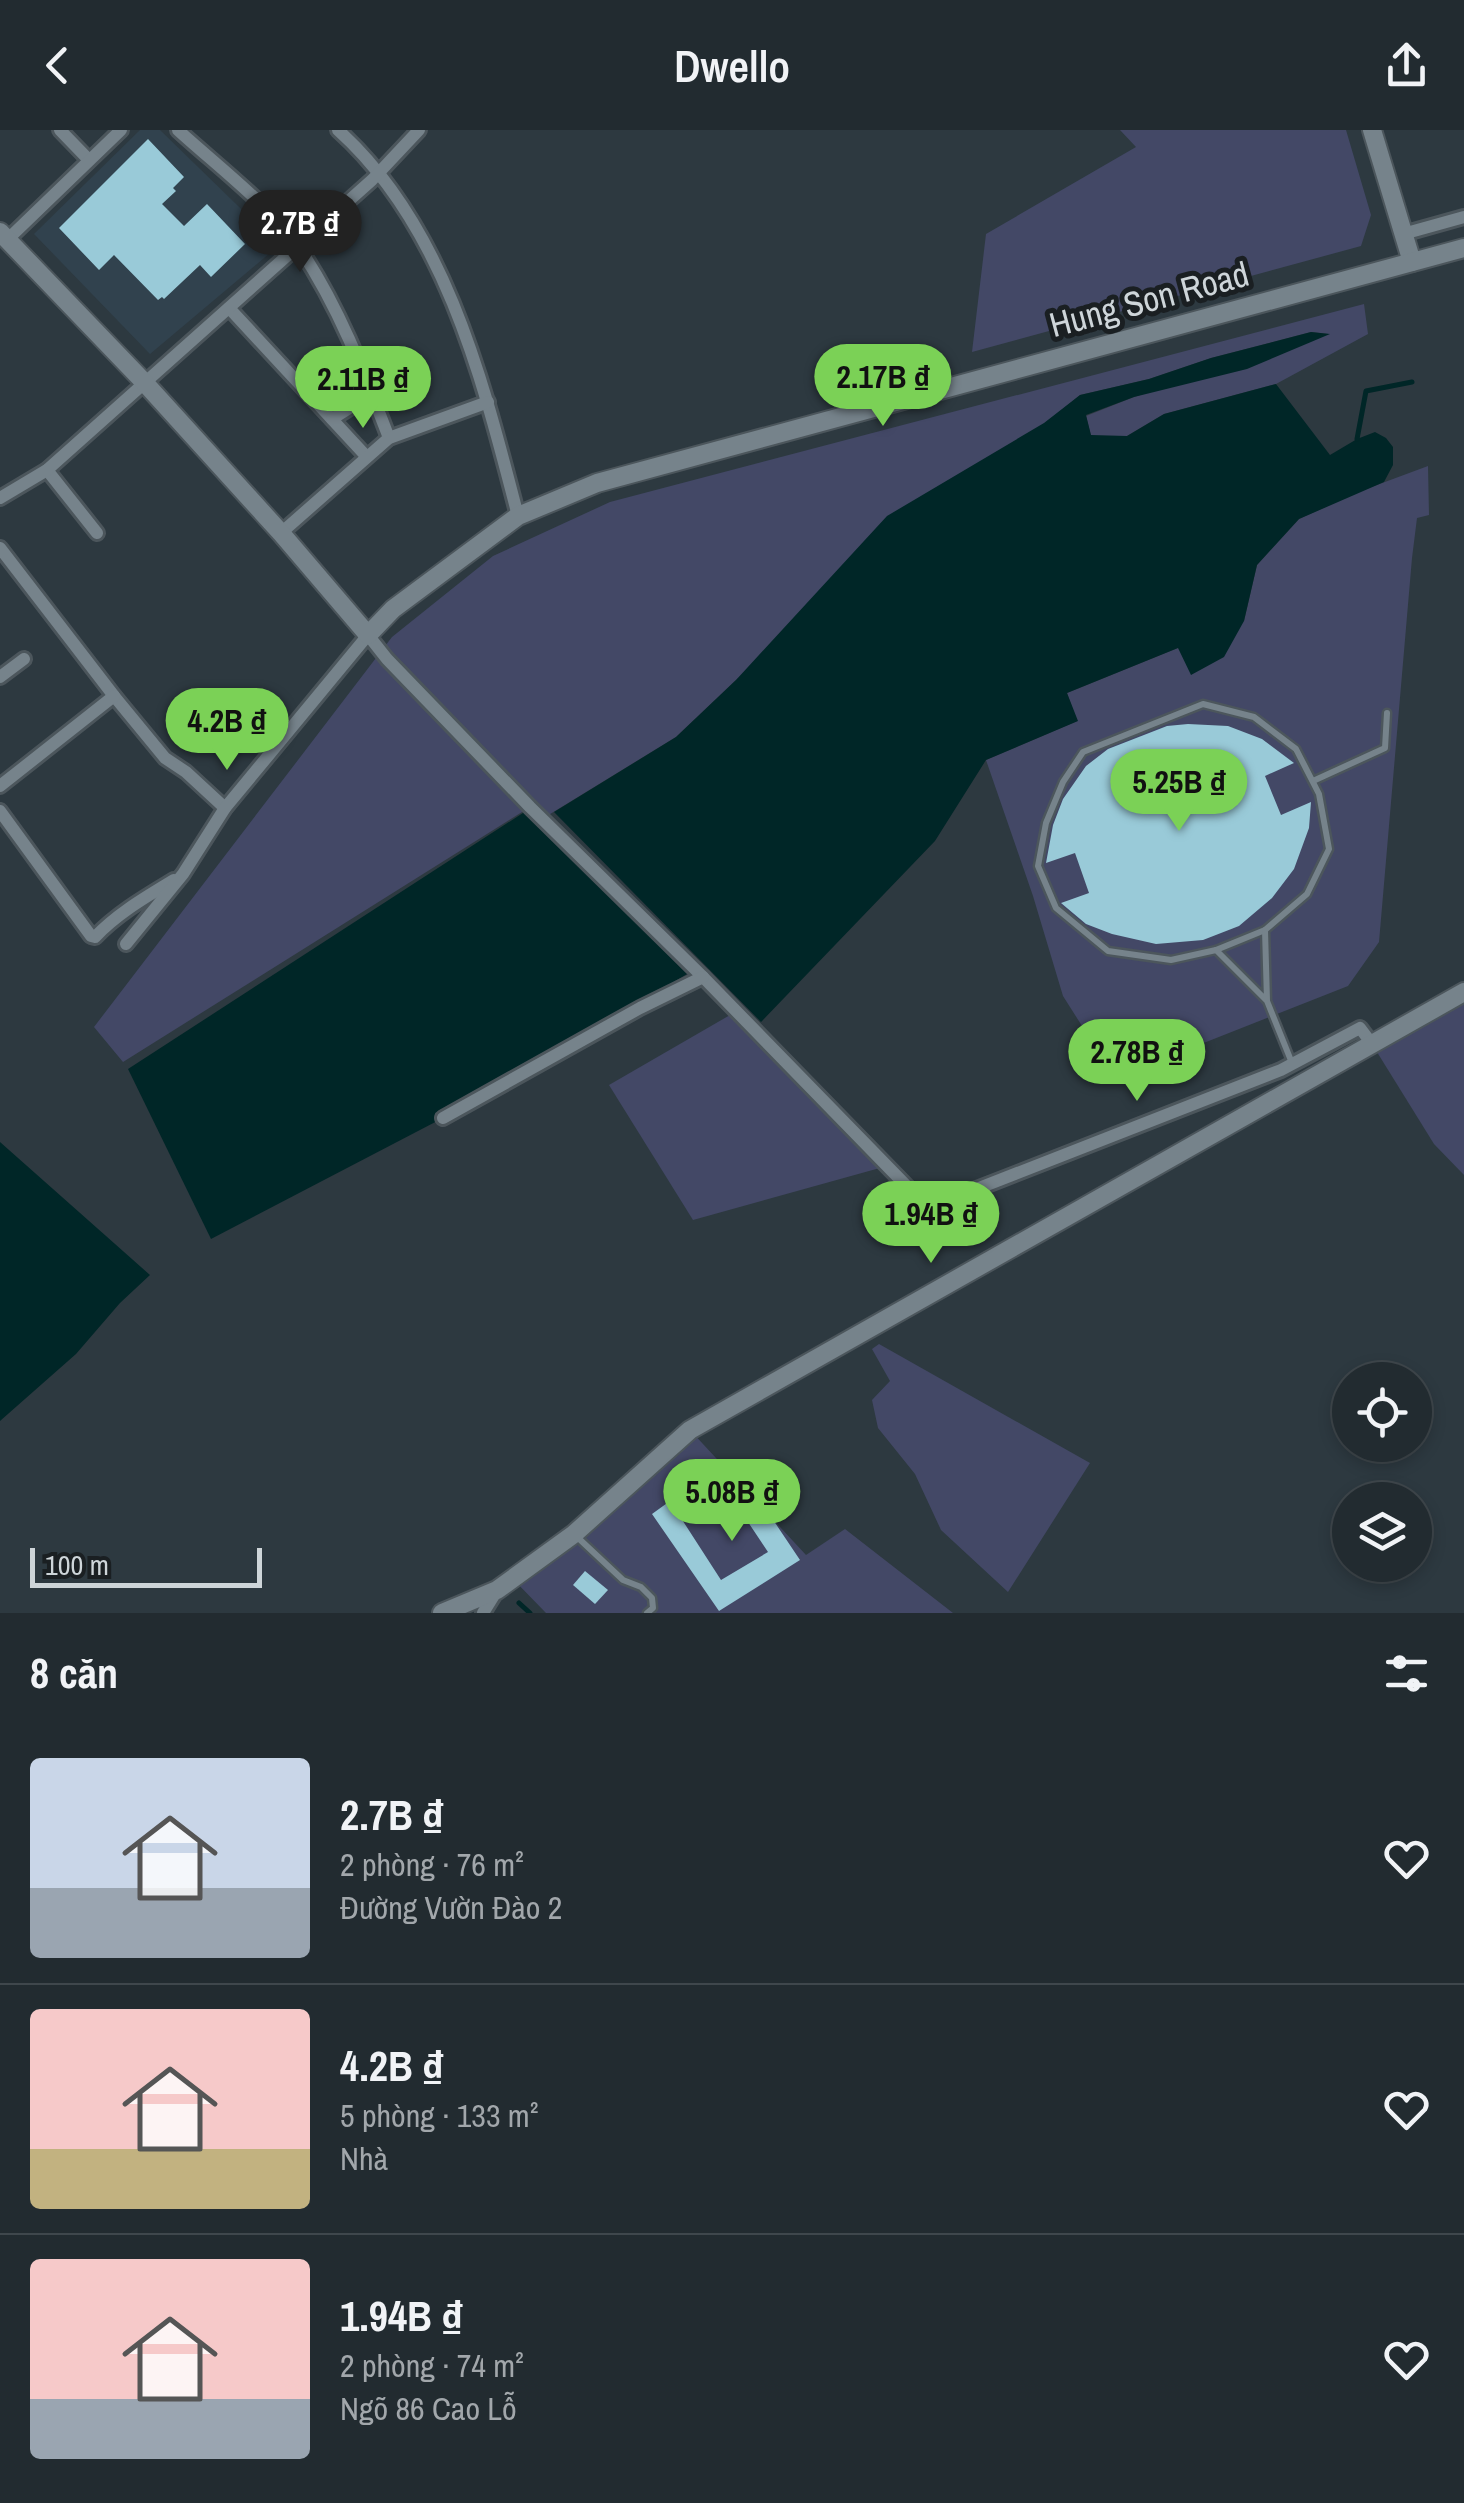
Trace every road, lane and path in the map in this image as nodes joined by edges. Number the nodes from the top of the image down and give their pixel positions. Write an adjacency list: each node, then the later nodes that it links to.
1 (60, 130): 7 (street)
2 (120, 130): 7 (street)
3 (178, 130): 12 (street)
4 (338, 130): 8 (street)
5 (419, 130): 8 (street)
6 (1372, 130): 10 (street)
7 (89, 160): 11 (street)
8 (380, 172): 12 (street); 18 (street)
9 (1464, 217): 10 (street)
10 (1403, 234): 14 (street)
11 (4, 236): 16 (street)
12 (299, 247): 15 (street); 17 (street)
13 (1464, 248): 14 (street, Hung Son Road)
14 (1412, 262): 24 (street, Hung Son Road)
15 (230, 308): 16 (street); 19 (street)
16 (144, 382): 22 (street); 26 (street)
17 (372, 394): 19 (street); 20 (street)
18 (488, 402): 20 (street); 24 (street)
19 (332, 419): 21 (street)
20 (389, 438): 21 (street)
21 (366, 456): 26 (street)
22 (46, 470): 23 (street); 25 (street)
23 (0, 498)
24 (518, 516): 28 (street, Hung Son Road)
25 (97, 533)
26 (282, 533): 28 (street)
27 (0, 548): 31 (street)
28 (368, 635): 35 (street); 41 (street)
29 (24, 659): 30 (street)
30 (0, 676)
31 (114, 696): 34 (street); 35 (street)
32 (1386, 712): 33 (lane)
33 (1313, 781): 38 (lane); 40 (lane)
34 (0, 786)
35 (225, 808): 37 (street)
36 (0, 811): 37 (street)
37 (183, 874): 39 (street)
38 (1266, 930): 40 (lane); 43 (lane)
39 (126, 944)
40 (1216, 950): 43 (lane)
41 (703, 977): 45 (street); 46 (street)
42 (1462, 995): 44 (street)
43 (1268, 1001): 45 (lane)
44 (1372, 1044): 45 (street); 47 (street)
45 (1293, 1064)
46 (443, 1118)
47 (574, 1534): 48 (street); 51 (lane)
48 (497, 1590): 49 (street); 50 (street)
49 (442, 1613)
50 (483, 1613)
51 (647, 1613)

